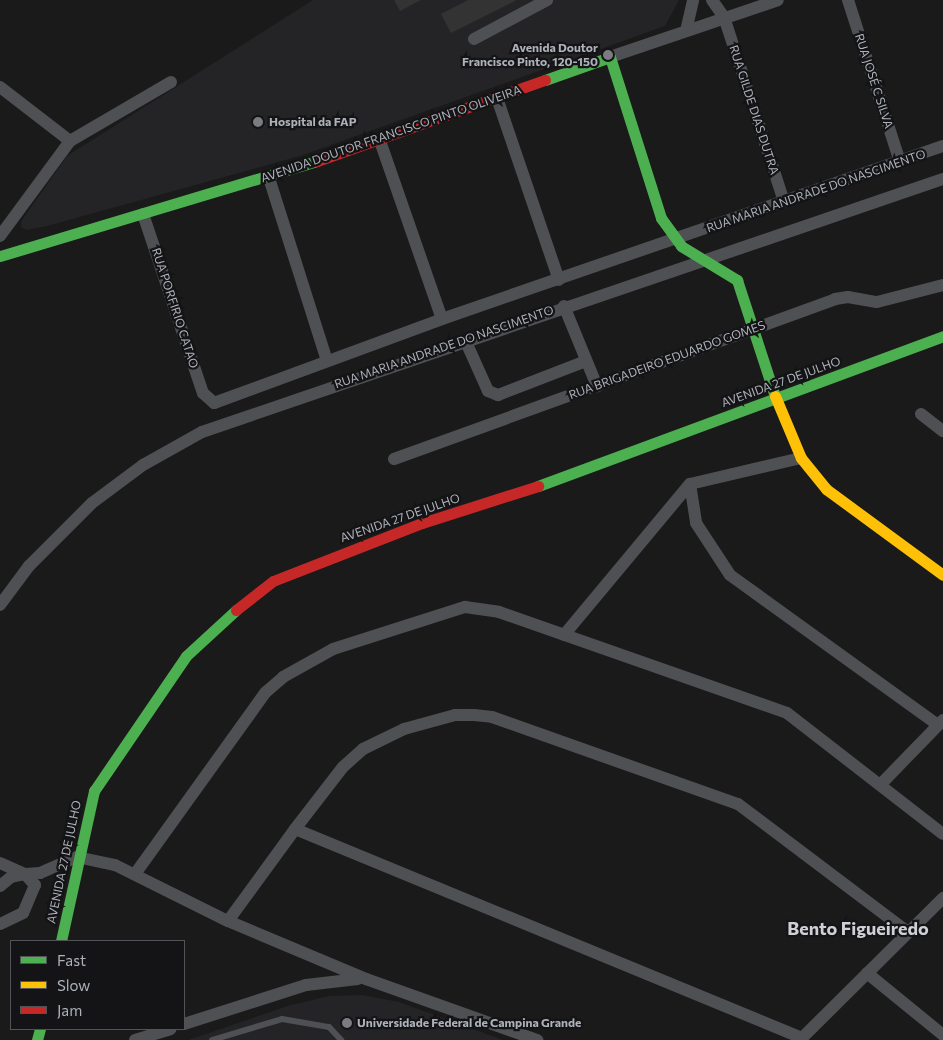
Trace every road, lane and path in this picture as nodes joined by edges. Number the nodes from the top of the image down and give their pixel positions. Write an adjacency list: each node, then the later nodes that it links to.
1 (547, 0): 8 (street)
2 (693, 0): 7 (street)
3 (712, 0): 6 (street, RUA GILDE DIAS DUTRA)
4 (778, 0): 6 (street, AVENIDA DOUTOR FRANCISCO PINTO OLIVEIRA)
5 (848, 0): 16 (street, RUA JOSÉ C SILVA)
6 (724, 17): 7 (street, AVENIDA DOUTOR FRANCISCO PINTO OLIVEIRA); 19 (street, RUA GILDE DIAS DUTRA)
7 (686, 31): 9 (street, AVENIDA DOUTOR FRANCISCO PINTO OLIVEIRA)
8 (474, 38)
9 (610, 57): 12 (street, AVENIDA DOUTOR FRANCISCO PINTO OLIVEIRA); 22 (street)
10 (171, 82): 13 (street)
11 (0, 87): 13 (street)
12 (497, 98): 14 (street, AVENIDA DOUTOR FRANCISCO PINTO OLIVEIRA); 25 (street)
13 (70, 141): 21 (street)
14 (380, 141): 17 (street, AVENIDA DOUTOR FRANCISCO PINTO OLIVEIRA); 28 (street)
15 (943, 146): 16 (street, RUA MARIA ANDRADE DO NASCIMENTO)
16 (900, 162): 19 (street, RUA MARIA ANDRADE DO NASCIMENTO)
17 (270, 178): 20 (street, AVENIDA DOUTOR FRANCISCO PINTO OLIVEIRA); 32 (street)
18 (943, 179): 24 (street, RUA MARIA ANDRADE DO NASCIMENTO)
19 (784, 202): 22 (street, RUA MARIA ANDRADE DO NASCIMENTO)
20 (143, 214): 23 (street, AVENIDA DOUTOR FRANCISCO PINTO OLIVEIRA); 36 (street, RUA PORFIRIO CATAO)
21 (0, 236)
22 (674, 238): 24 (street); 25 (street, RUA MARIA ANDRADE DO NASCIMENTO)
23 (0, 256)
24 (699, 256): 27 (street, RUA MARIA ANDRADE DO NASCIMENTO); 29 (street)
25 (559, 280): 28 (street, RUA MARIA ANDRADE DO NASCIMENTO)
26 (943, 285): 29 (street, RUA BRIGADEIRO EDUARDO GOMES)
27 (564, 306): 31 (street, RUA MARIA ANDRADE DO NASCIMENTO); 33 (street)
28 (442, 319): 32 (street, RUA MARIA ANDRADE DO NASCIMENTO)
29 (753, 331): 34 (street, RUA BRIGADEIRO EDUARDO GOMES); 35 (street)
30 (943, 336): 35 (street, AVENIDA 27 DE JULHO)
31 (466, 342): 33 (street); 43 (street, RUA MARIA ANDRADE DO NASCIMENTO)
32 (327, 361): 36 (street, RUA MARIA ANDRADE DO NASCIMENTO)
33 (586, 361): 34 (street)
34 (597, 386): 40 (street, RUA BRIGADEIRO EDUARDO GOMES)
35 (776, 399): 39 (street); 49 (street, AVENIDA 27 DE JULHO)
36 (208, 400)
37 (921, 414): 38 (street)
38 (943, 431)
39 (801, 458): 41 (street); 42 (street)
40 (394, 459)
41 (690, 484): 44 (street); 45 (street)
42 (943, 575)
43 (0, 605)
44 (564, 635): 46 (street); 52 (street)
45 (940, 722): 46 (street)
46 (881, 784): 48 (street)
47 (295, 829): 55 (street); 57 (street); 64 (street)
48 (943, 834)
49 (77, 857): 51 (street); 52 (street); 58 (street, AVENIDA 27 DE JULHO)
50 (0, 863): 51 (street)
51 (25, 874): 53 (street); 56 (street)
52 (135, 874): 55 (street)
53 (0, 886)
54 (943, 898): 57 (street)
55 (228, 921): 60 (street)
56 (0, 924)
57 (908, 932): 59 (street)
58 (61, 940)
59 (867, 973): 63 (street); 64 (street)
60 (366, 979): 61 (street); 68 (street)
61 (185, 1024)
62 (167, 1030): 65 (street)
63 (943, 1035)
64 (801, 1039)
65 (136, 1040)
66 (212, 1040): 67 (lane)
67 (342, 1040)
68 (537, 1040)

